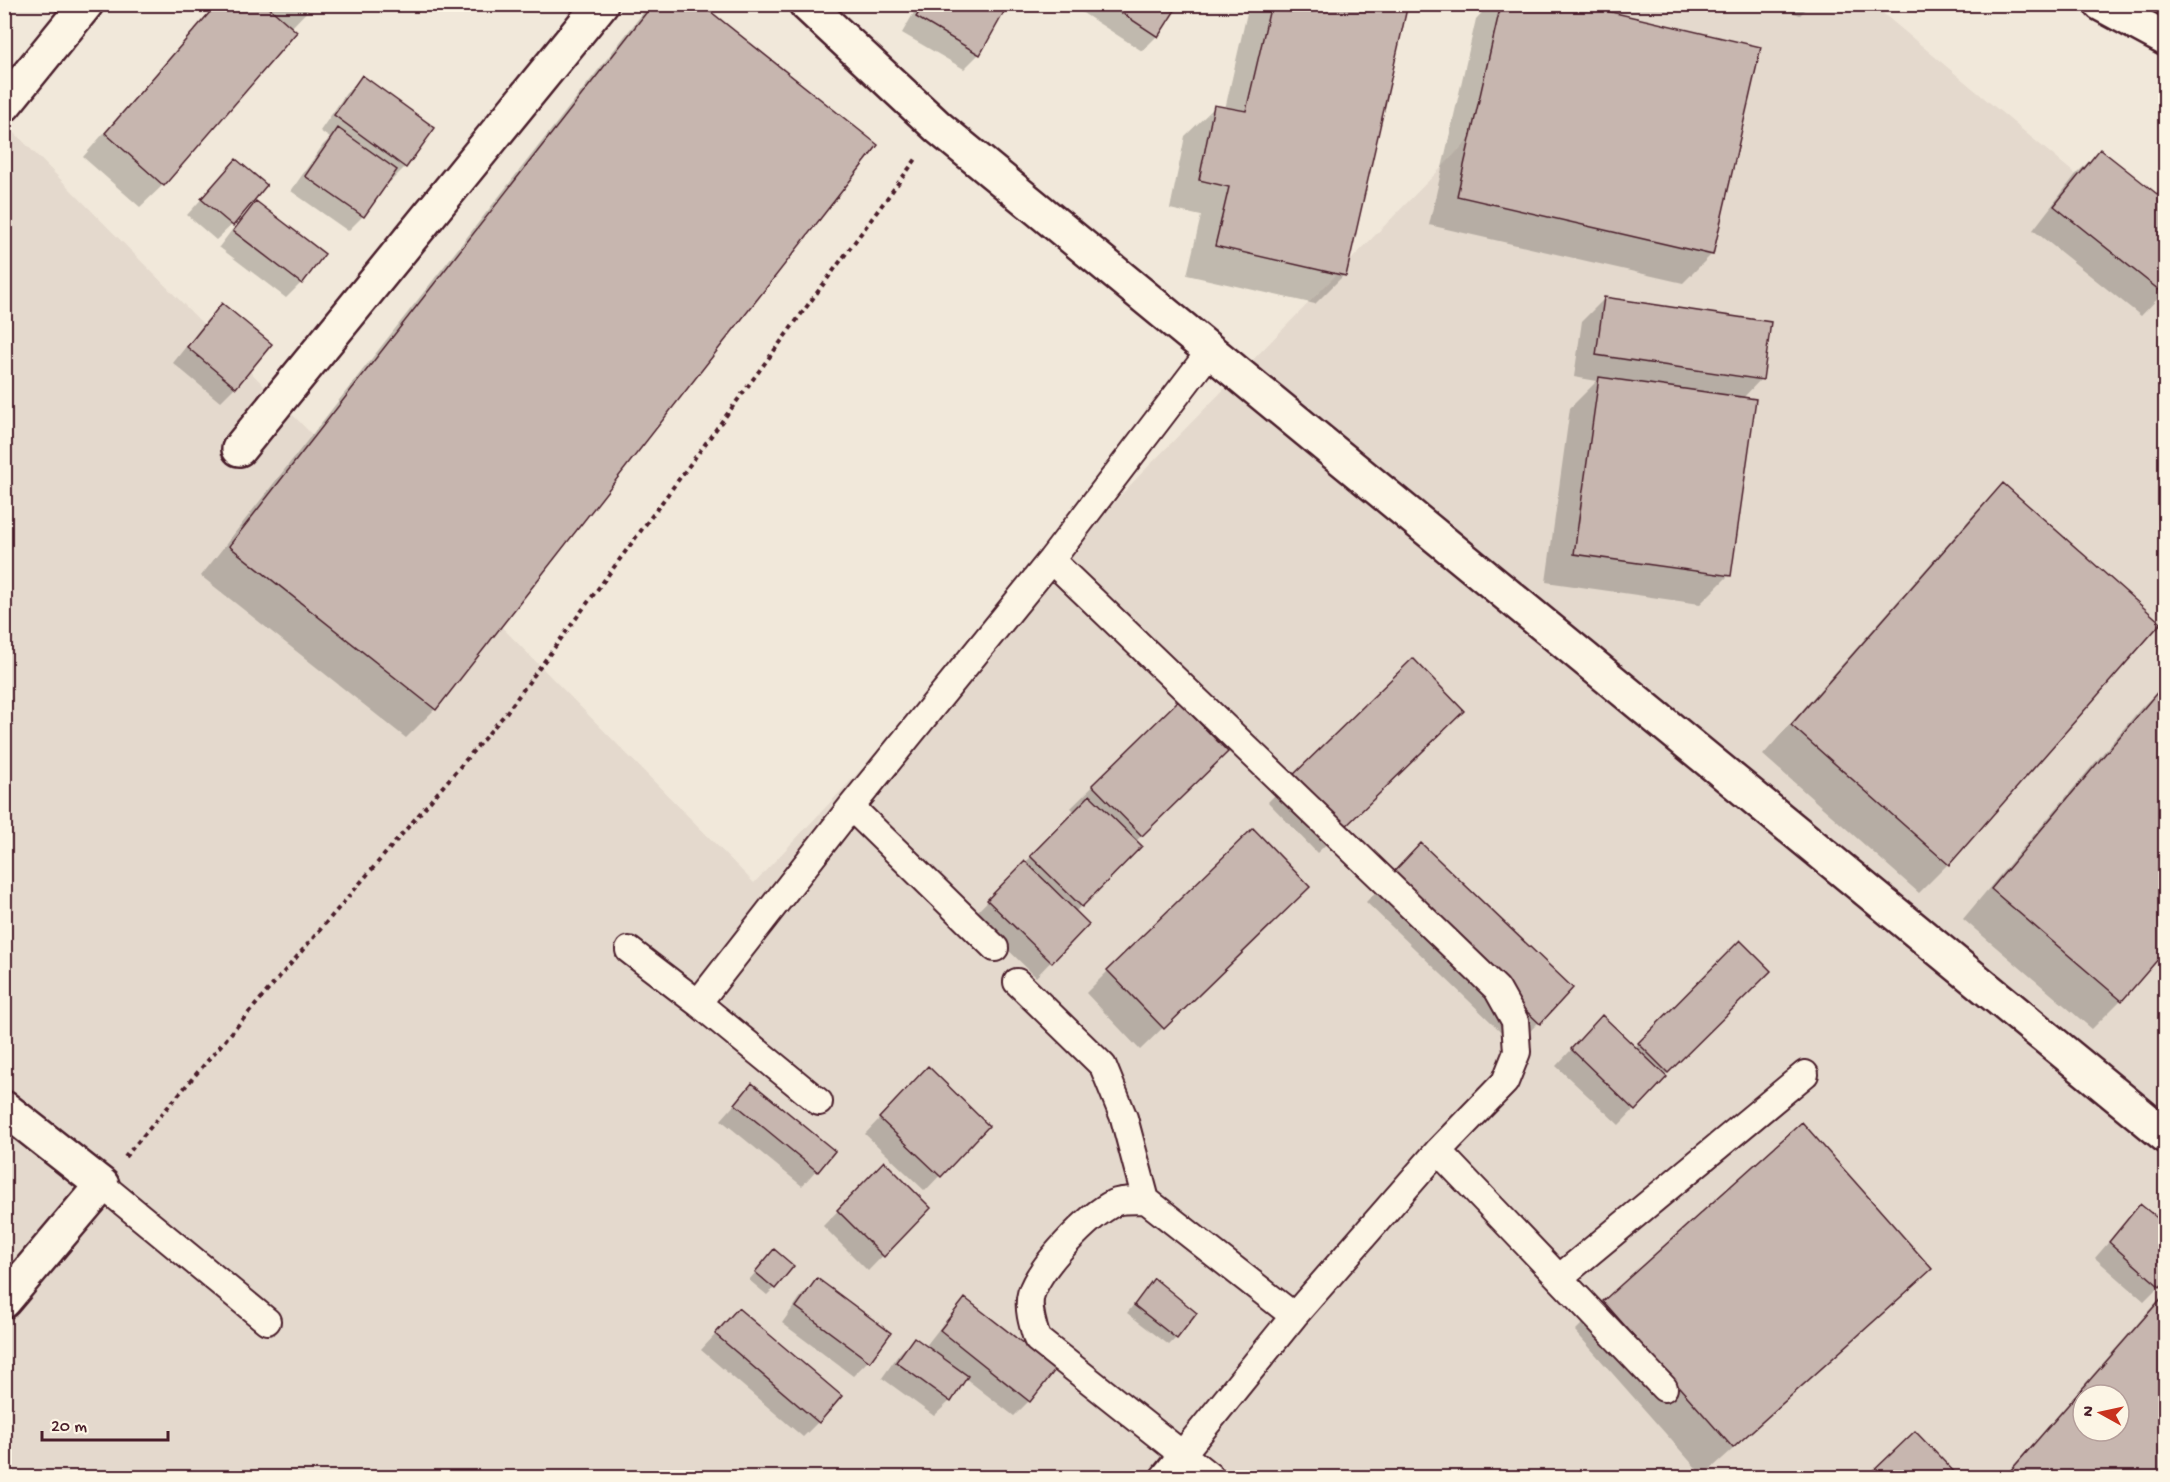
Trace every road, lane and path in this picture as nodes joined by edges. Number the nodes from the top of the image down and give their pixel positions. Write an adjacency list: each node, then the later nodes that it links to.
1 (86, 4): 6 (street)
2 (601, 4): 9 (street)
3 (806, 4): 7 (street)
4 (2102, 4): 5 (street)
5 (2166, 39)
6 (6, 102)
7 (939, 128): 8 (street); 21 (path)
8 (1211, 350): 10 (lane); 19 (street)
9 (239, 449)
10 (1051, 560): 11 (lane); 20 (lane)
11 (851, 807): 12 (lane); 15 (lane)
12 (995, 948)
13 (629, 950): 15 (lane)
14 (1017, 982): 22 (lane)
15 (698, 1003): 17 (lane)
16 (1805, 1074): 23 (lane)
17 (819, 1102)
18 (4, 1108): 21 (street)
19 (2166, 1136)
20 (1438, 1151): 23 (lane); 25 (lane)
21 (102, 1185): 24 (street); 26 (lane)
22 (1146, 1200): 25 (lane); 28 (lane)
23 (1559, 1278): 27 (lane)
24 (4, 1301)
25 (1294, 1316): 28 (lane)
26 (267, 1321)
27 (1664, 1388)
28 (1182, 1455): 29 (lane); 30 (lane)
29 (1163, 1478)
30 (1212, 1478)

